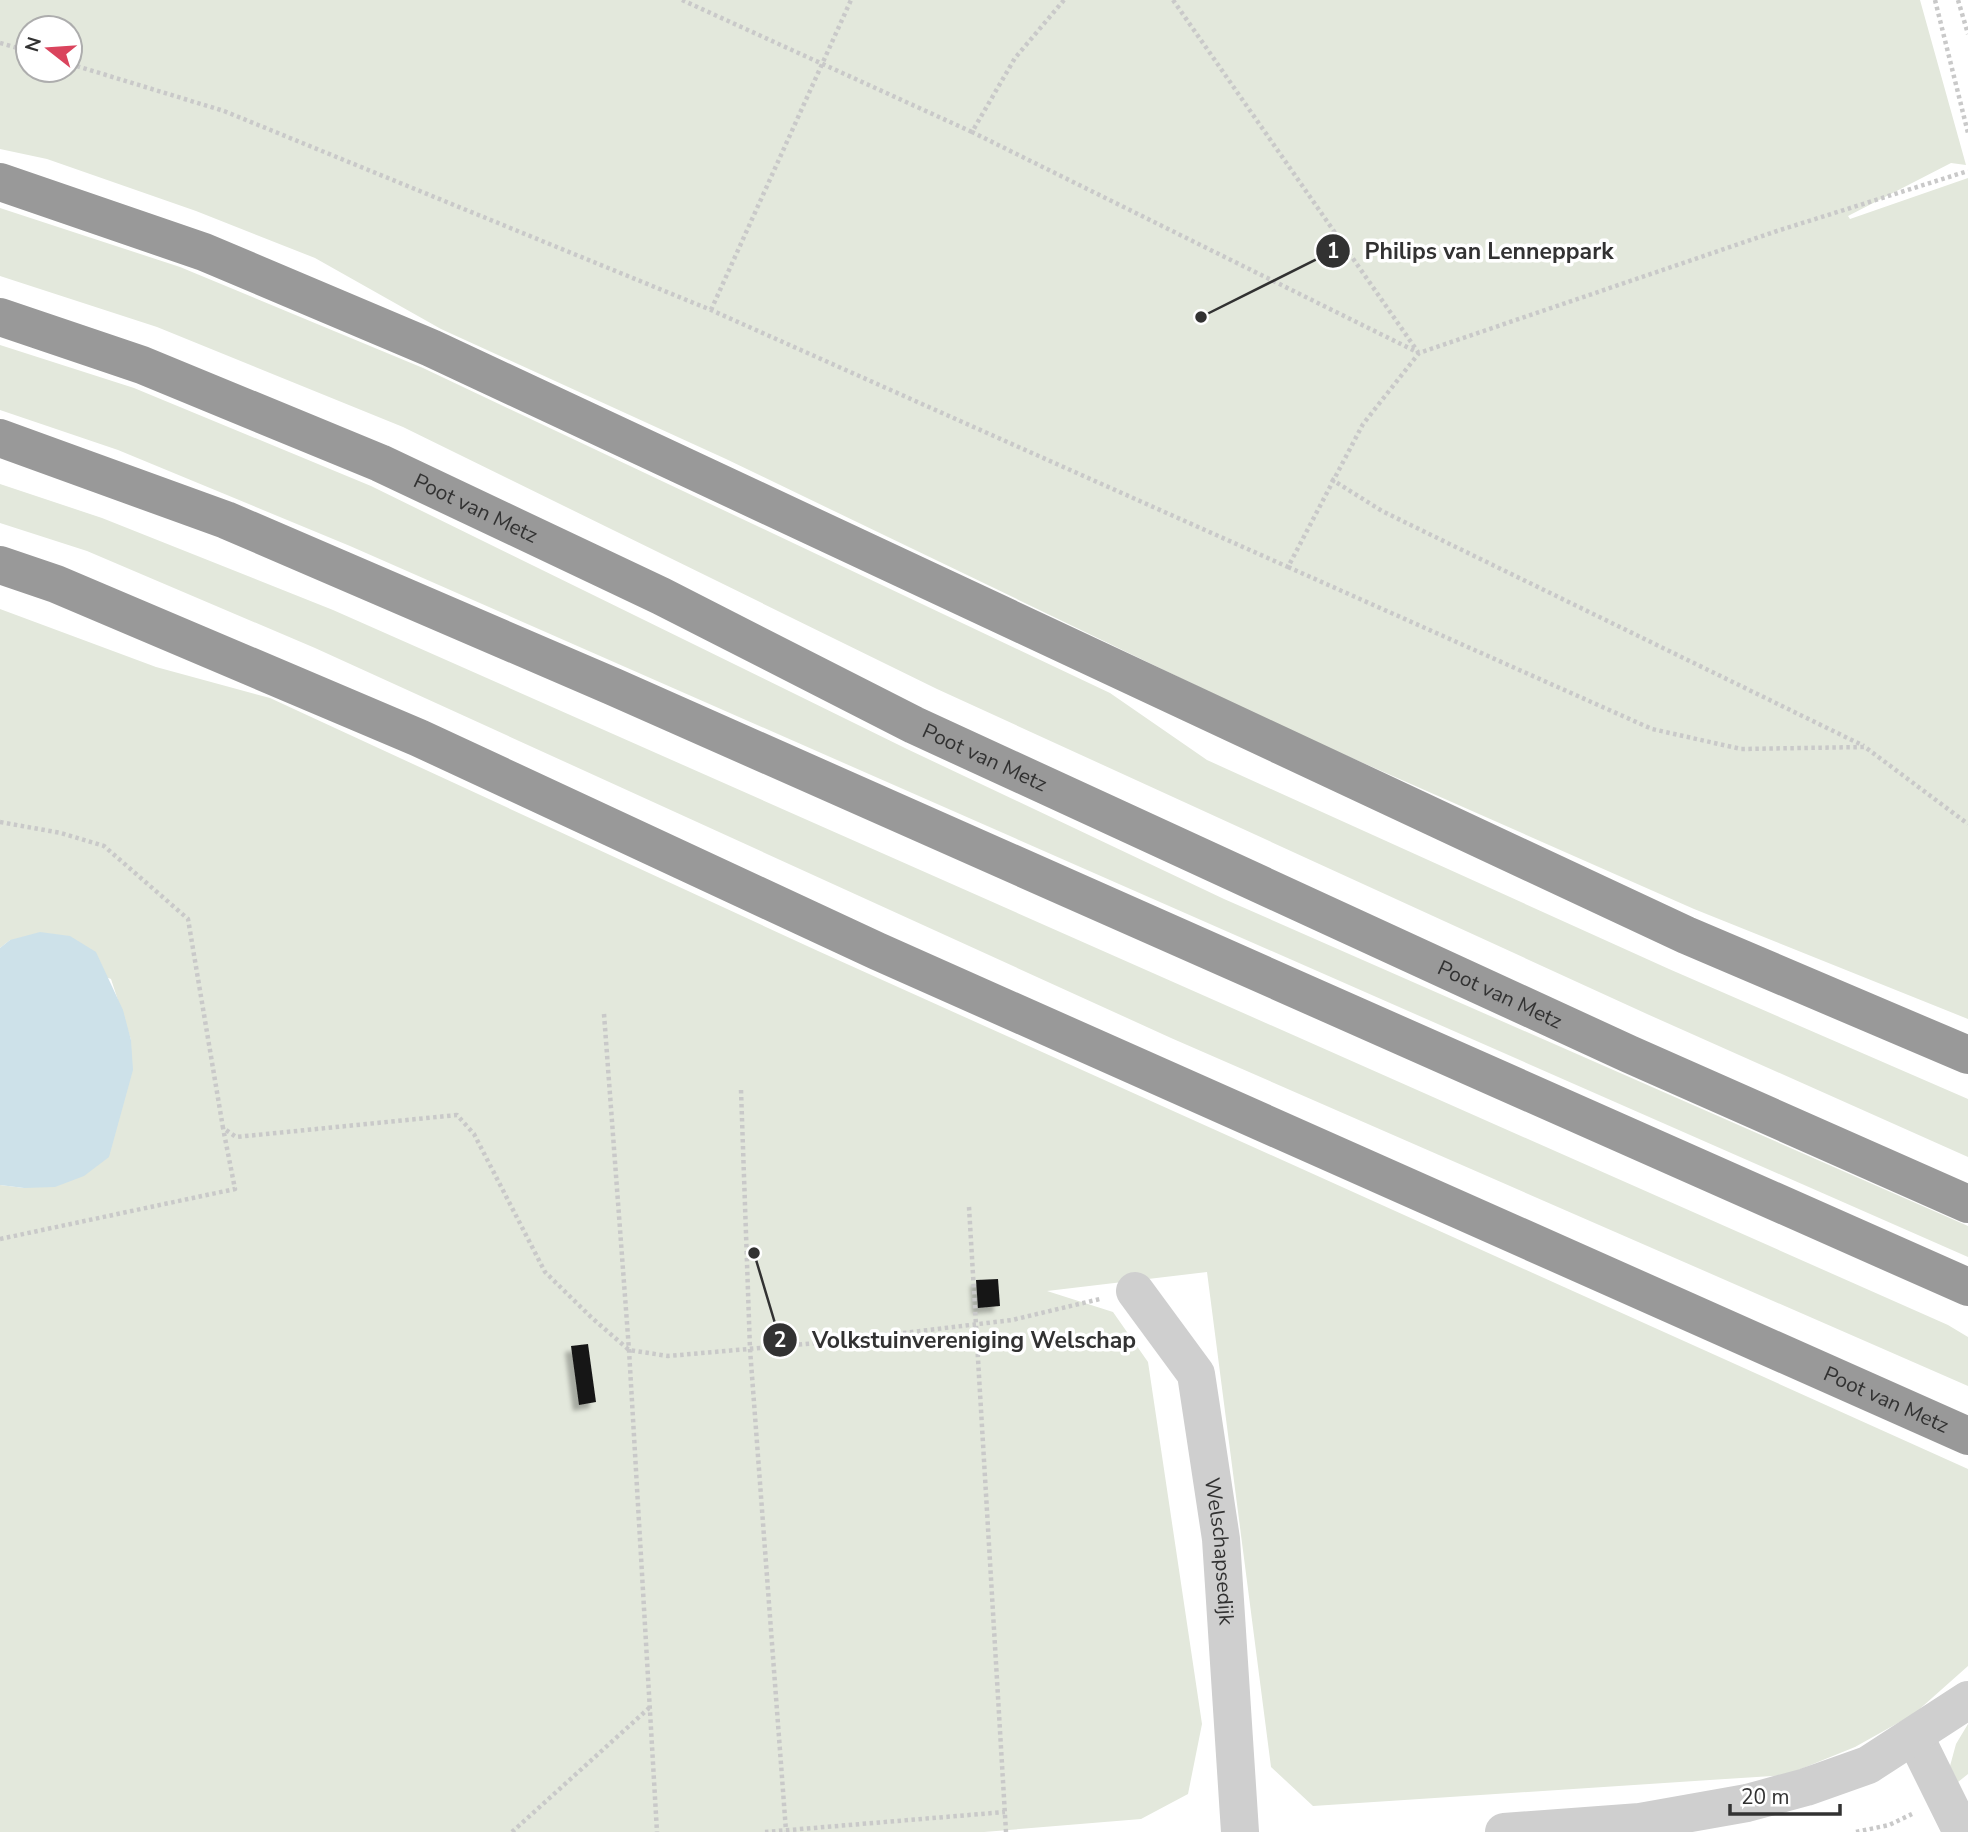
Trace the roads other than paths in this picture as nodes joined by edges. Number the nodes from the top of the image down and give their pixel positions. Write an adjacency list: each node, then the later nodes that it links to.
1 (0, 182): 5 (highway)
2 (0, 317): 6 (highway, Poot van Metz)
3 (0, 438): 7 (highway)
4 (0, 565): 9 (highway, Poot van Metz)
5 (1968, 1055)
6 (1968, 1204)
7 (1968, 1287)
8 (1135, 1291): 12 (street, Welschapsedijk)
9 (1968, 1436)
10 (1968, 1700): 11 (street)
11 (1915, 1737): 13 (street); 14 (street)
12 (1240, 1832)
13 (1504, 1832)
14 (1962, 1832)

